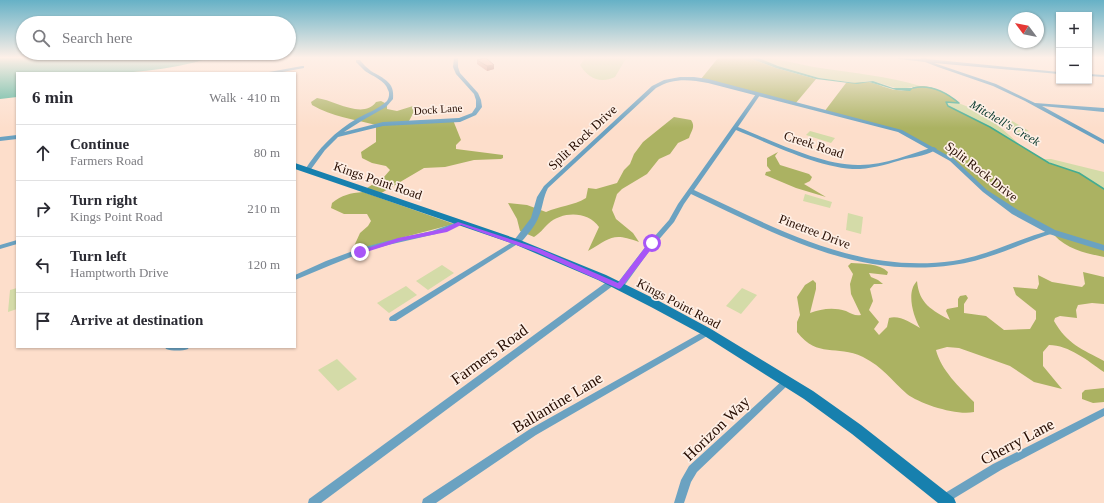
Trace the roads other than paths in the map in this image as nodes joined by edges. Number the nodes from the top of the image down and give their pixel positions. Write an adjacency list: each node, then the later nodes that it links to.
1 (386, 81): 10 (street, Dock Lane)
2 (464, 81): 10 (street, Dock Lane)
3 (666, 81): 21 (street, Split Rock Drive)
4 (708, 81): 6 (street, Split Rock Drive)
5 (985, 81): 7 (street)
6 (758, 95): 9 (street, Farmers Road); 14 (street, Split Rock Drive)
7 (1029, 103): 8 (street); 13 (street)
8 (1104, 110)
9 (735, 128): 14 (street, Creek Road); 17 (street, Farmers Road)
10 (338, 135): 16 (street, Dock Lane)
11 (16, 137): 12 (street)
12 (0, 139)
13 (1104, 142)
14 (934, 149): 19 (street, Split Rock Drive)
15 (296, 166): 16 (main road, Kings Point Road)
16 (307, 171): 18 (main road, Kings Point Road)
17 (691, 190): 19 (street, Pinetree Drive); 25 (street, Farmers Road)
18 (460, 223): 21 (main road, Kings Point Road); 24 (street)
19 (1052, 232): 23 (street, Split Rock Drive)
20 (16, 242): 22 (street)
21 (516, 242): 25 (main road, Kings Point Road); 26 (street)
22 (0, 247)
23 (1104, 248)
24 (296, 278)
25 (615, 285): 27 (main road, Kings Point Road); 31 (street, Farmers Road)
26 (393, 319)
27 (706, 333): 28 (main road, Kings Point Road); 32 (street, Ballantine Lane)
28 (786, 382): 30 (main road, Kings Point Road); 33 (street, Horizon Way)
29 (1104, 412): 30 (street, Cherry Lane)
30 (947, 501)
31 (313, 503)
32 (427, 503)
33 (679, 503)

